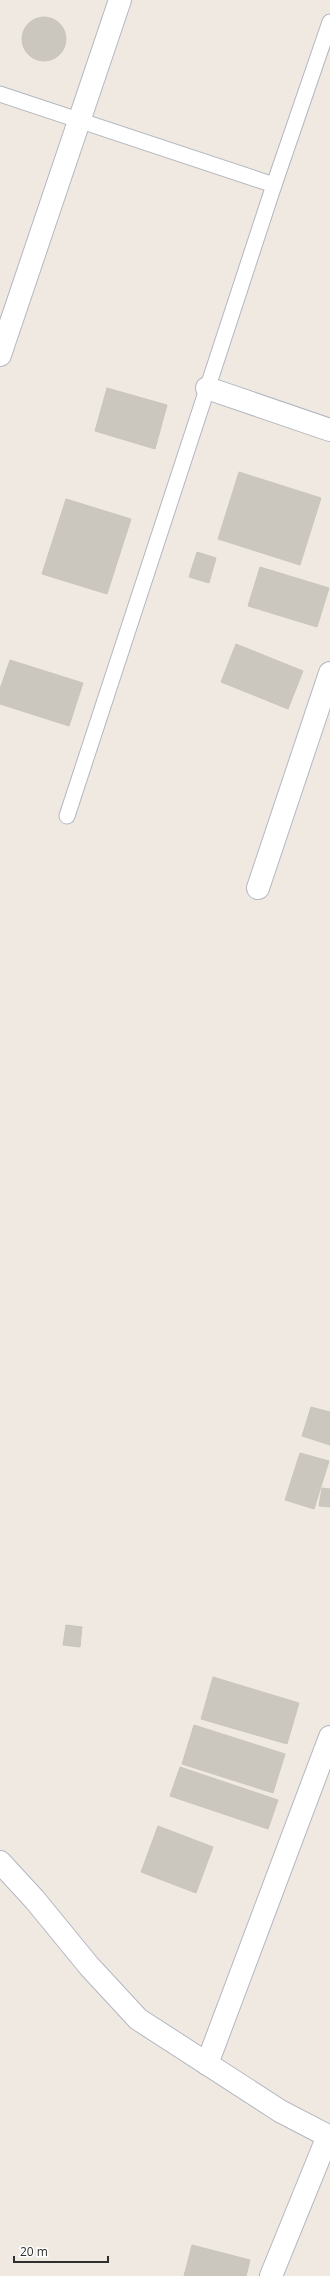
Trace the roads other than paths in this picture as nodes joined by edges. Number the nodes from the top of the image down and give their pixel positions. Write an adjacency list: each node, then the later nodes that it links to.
1 (120, 0): 4 (street)
2 (330, 22): 5 (lane)
3 (0, 94): 4 (lane)
4 (79, 121): 5 (lane); 6 (street)
5 (274, 185): 7 (lane)
6 (0, 356)
7 (207, 388): 8 (street); 10 (lane)
8 (330, 430)
9 (330, 673): 11 (street)
10 (67, 816)
11 (258, 888)
12 (330, 1737): 14 (street)
13 (0, 1862): 14 (street)
14 (207, 2064): 15 (street)
15 (329, 2137): 16 (street)
16 (271, 2276)

